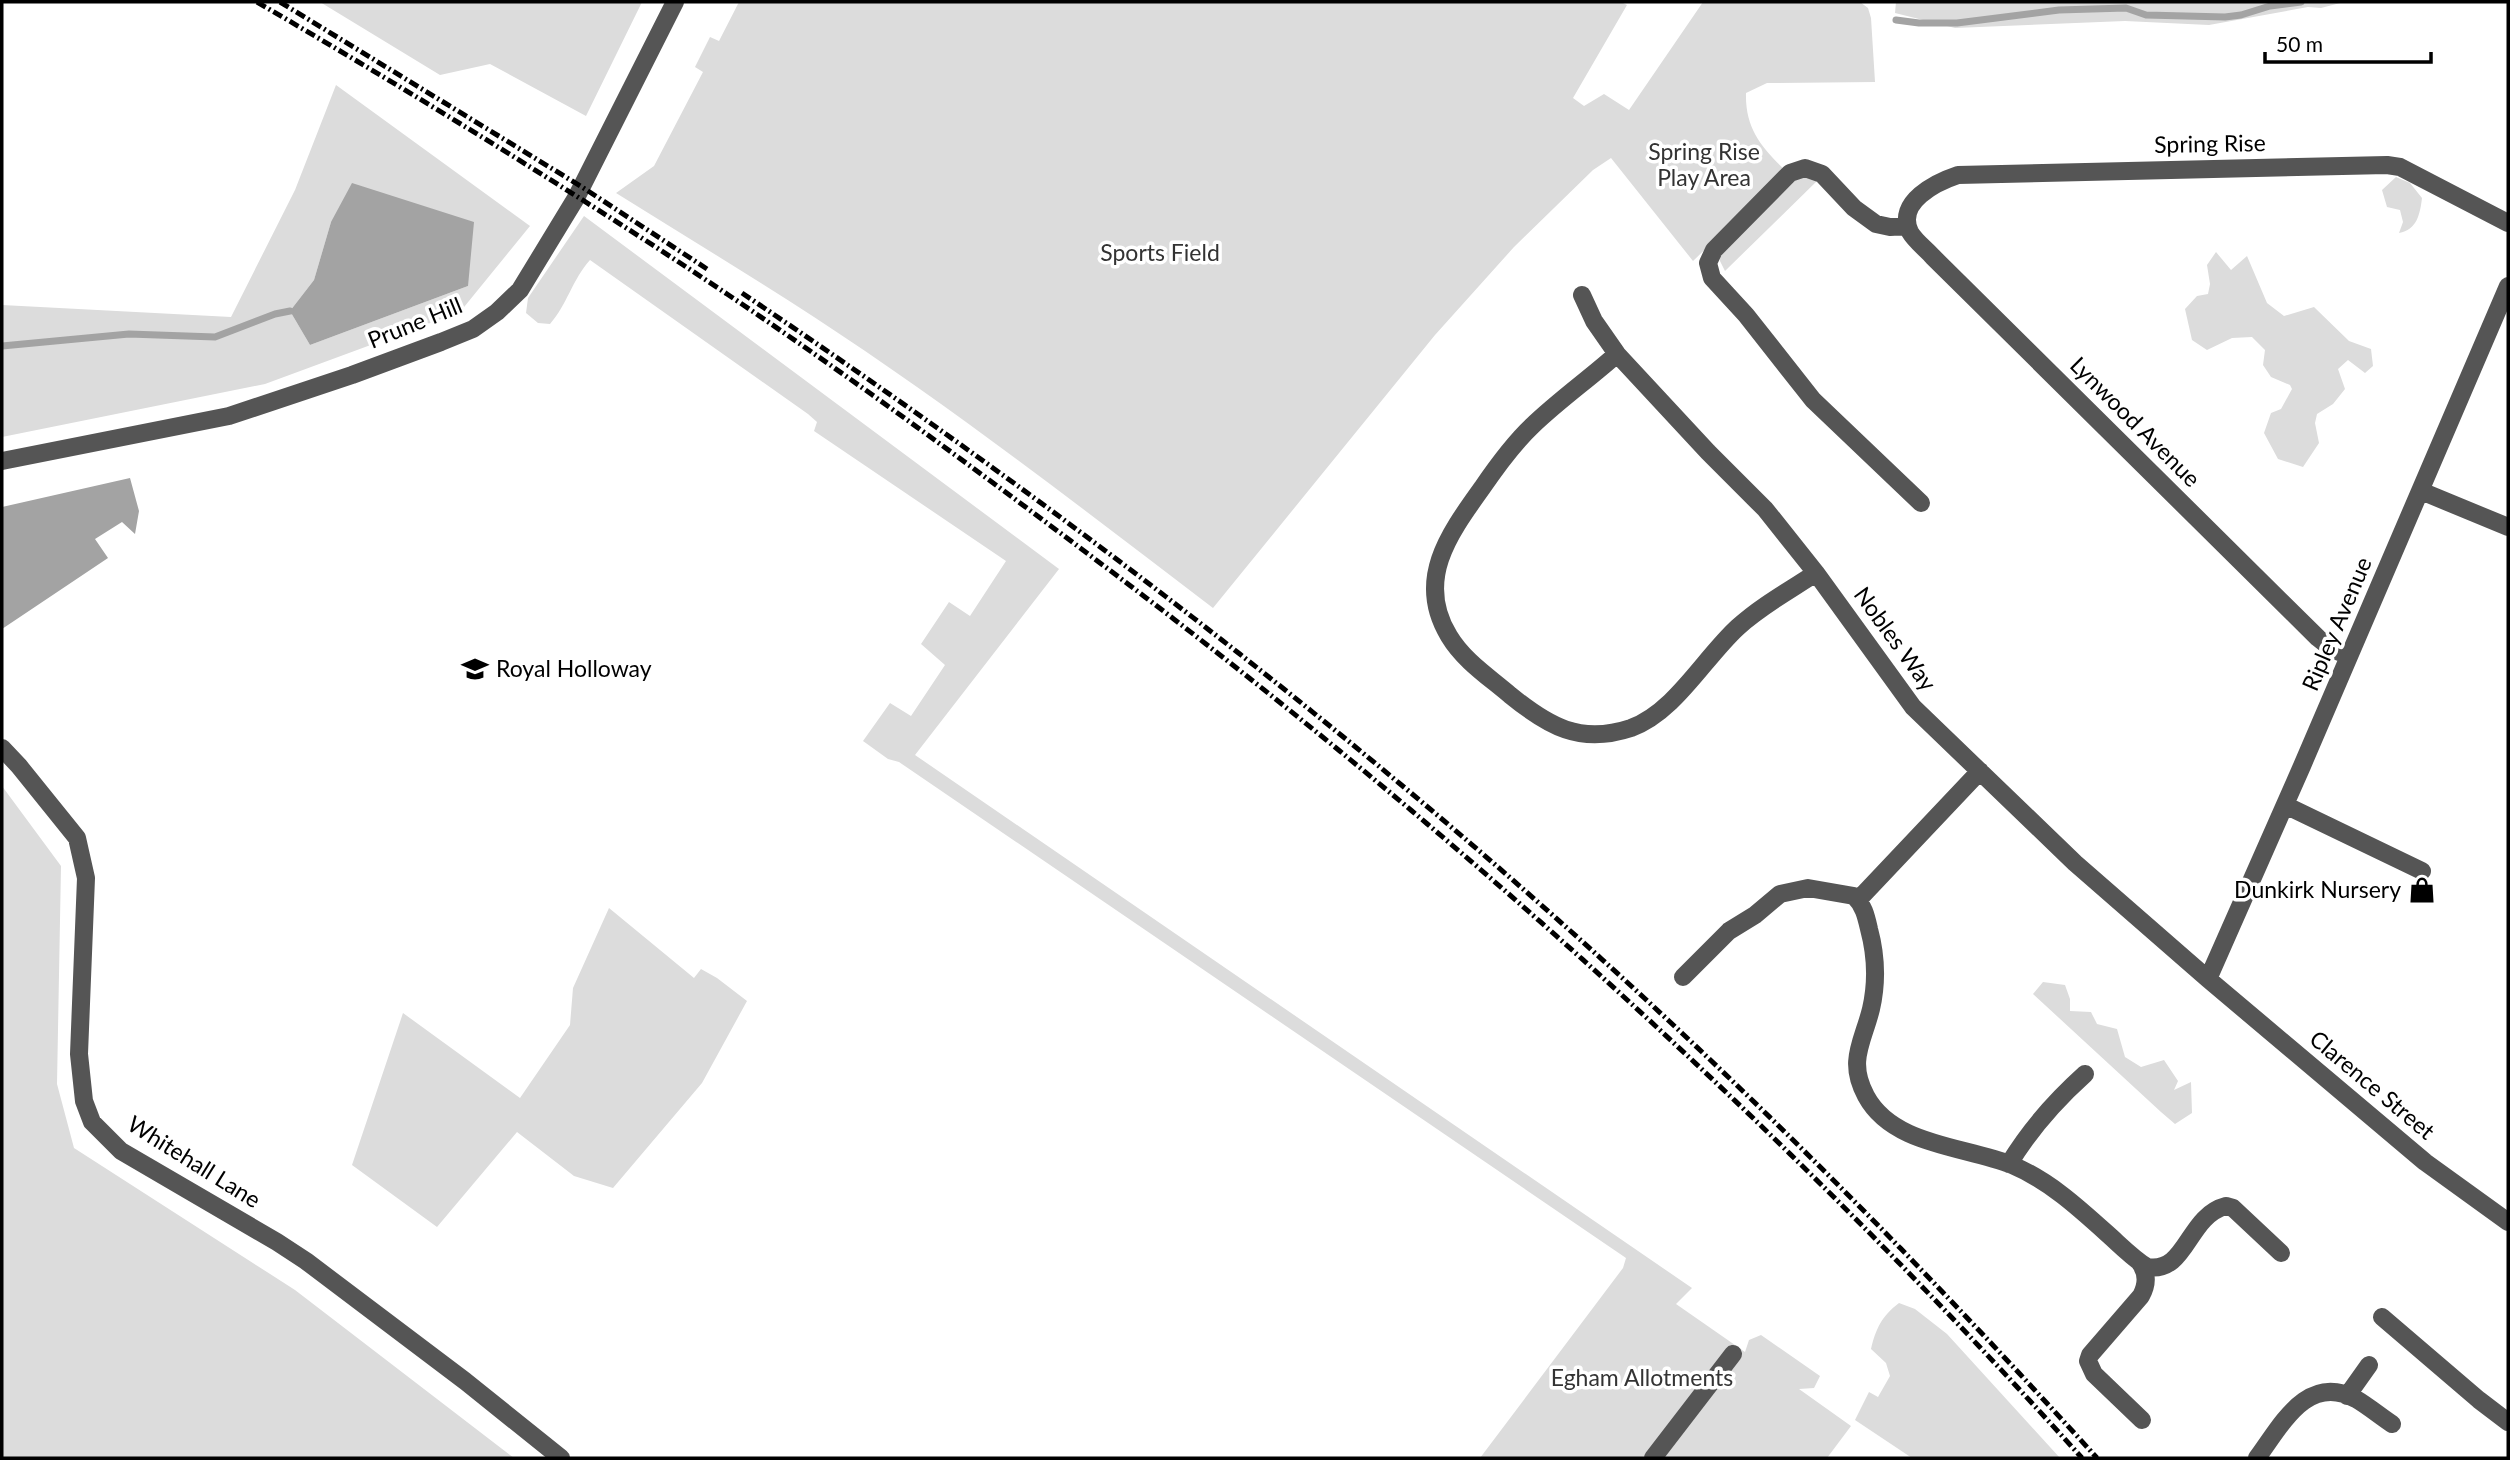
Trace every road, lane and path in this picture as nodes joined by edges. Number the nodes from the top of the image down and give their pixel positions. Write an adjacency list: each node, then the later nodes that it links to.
1 (675, 2): 7 (street, Prune Hill)
2 (1909, 217): 3 (street, Spring Rise); 9 (street); 12 (street, Lynwood Avenue)
3 (2508, 223)
4 (2508, 286): 8 (street, Ripley Avenue)
5 (1582, 295): 6 (street, Nobles Way)
6 (1617, 354): 11 (street, Nobles Way); 11 (street)
7 (2, 461)
8 (2421, 491): 10 (street); 12 (street, Ripley Avenue)
9 (1921, 503)
10 (2508, 527)
11 (1816, 573): 14 (street, Nobles Way)
12 (2349, 656): 15 (street, Ripley Avenue)
13 (2, 748): 32 (street, Whitehall Lane)
14 (1980, 771): 17 (street); 19 (street, Nobles Way)
15 (2285, 805): 16 (street); 19 (street, Ripley Avenue)
16 (2422, 870)
17 (1858, 900): 18 (street); 21 (street)
18 (1683, 977)
19 (2208, 979): 22 (street, Clarence Street)
20 (2085, 1074): 21 (street)
21 (2009, 1164): 24 (street)
22 (2508, 1222)
23 (2281, 1252): 24 (street)
24 (2140, 1263): 29 (street)
25 (2382, 1317): 30 (street)
26 (1733, 1354): 33 (street)
27 (2370, 1365): 28 (street)
28 (2347, 1396): 31 (street); 34 (street)
29 (2141, 1420)
30 (2508, 1422)
31 (2392, 1424)
32 (561, 1458)
33 (1653, 1458)
34 (2257, 1458)

